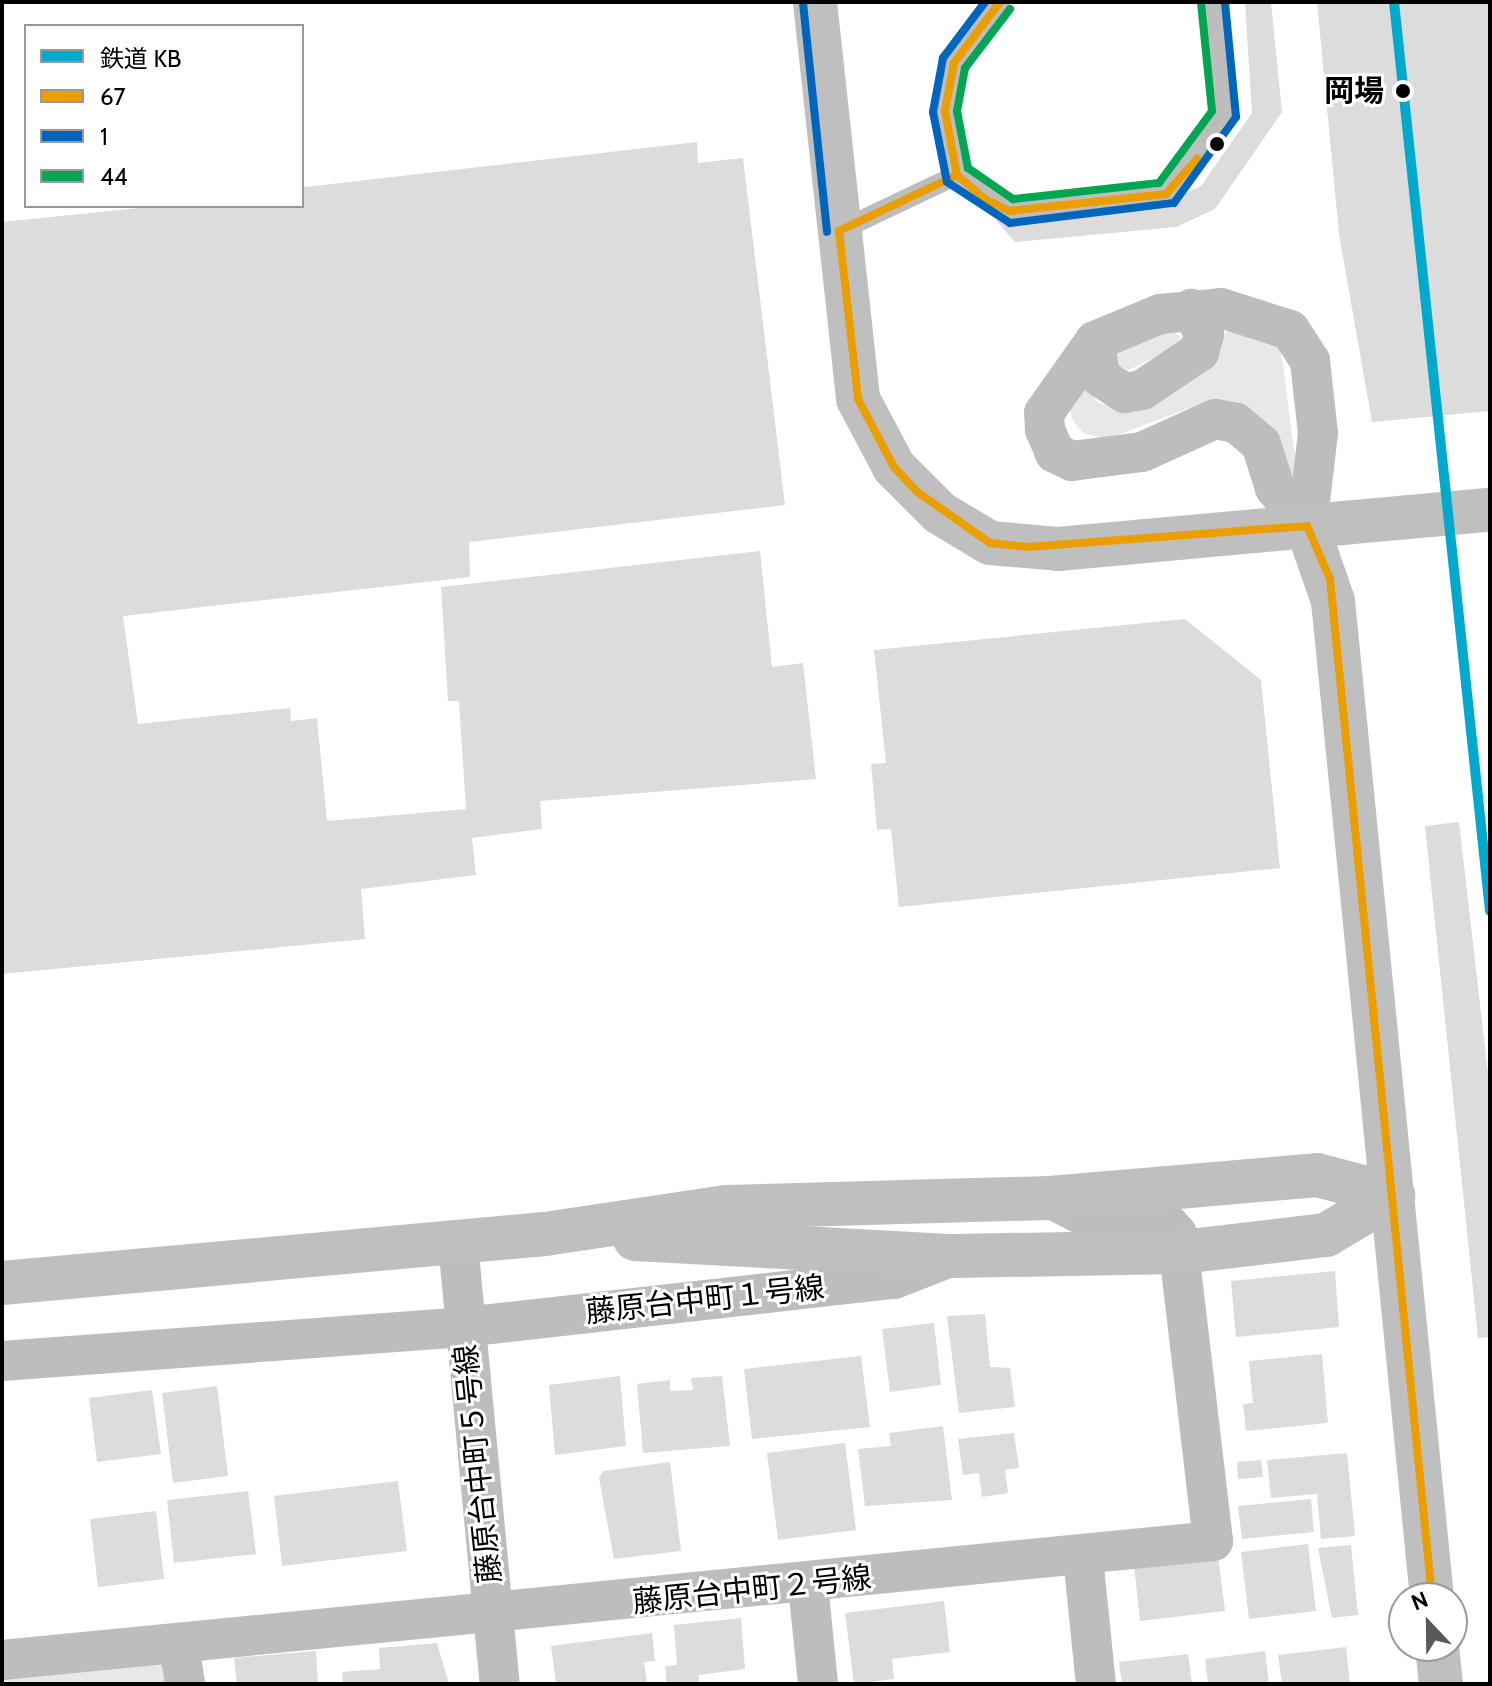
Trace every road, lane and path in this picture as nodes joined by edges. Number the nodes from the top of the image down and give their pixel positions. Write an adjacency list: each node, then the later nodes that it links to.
1 (815, 2): 5 (street)
2 (1000, 2): 4 (lane)
3 (1213, 2): 4 (lane)
4 (957, 175): 5 (lane)
5 (839, 231): 9 (street)
6 (1192, 309): 7 (street); 7 (street); 9 (street)
7 (1095, 341): 9 (street)
8 (1490, 510): 9 (street)
9 (1307, 526): 10 (street)
10 (1393, 1195): 11 (street); 14 (street, 藤原台中町１号線); 20 (street)
11 (1050, 1198): 12 (street); 14 (street)
12 (545, 1234): 13 (street); 15 (street)
13 (458, 1243): 16 (street); 17 (street, 藤原台中町５号線)
14 (1181, 1252): 15 (street, 藤原台中町１号線); 19 (street, 藤原台中町２号線)
15 (953, 1256): 17 (street, 藤原台中町１号線)
16 (2, 1283)
17 (464, 1327): 18 (street, 藤原台中町１号線); 22 (street, 藤原台中町５号線)
18 (2, 1361)
19 (1083, 1557): 21 (street, 藤原台中町２号線); 29 (street)
20 (1430, 1582)
21 (808, 1585): 22 (street, 藤原台中町２号線); 28 (street)
22 (494, 1615): 23 (street, 藤原台中町２号線); 27 (street, 藤原台中町５号線)
23 (179, 1645): 24 (street, 藤原台中町２号線); 26 (street)
24 (2, 1660)
25 (1439, 1662): 30 (street)
26 (185, 1684)
27 (500, 1684)
28 (818, 1684)
29 (1096, 1684)
30 (1441, 1684)

